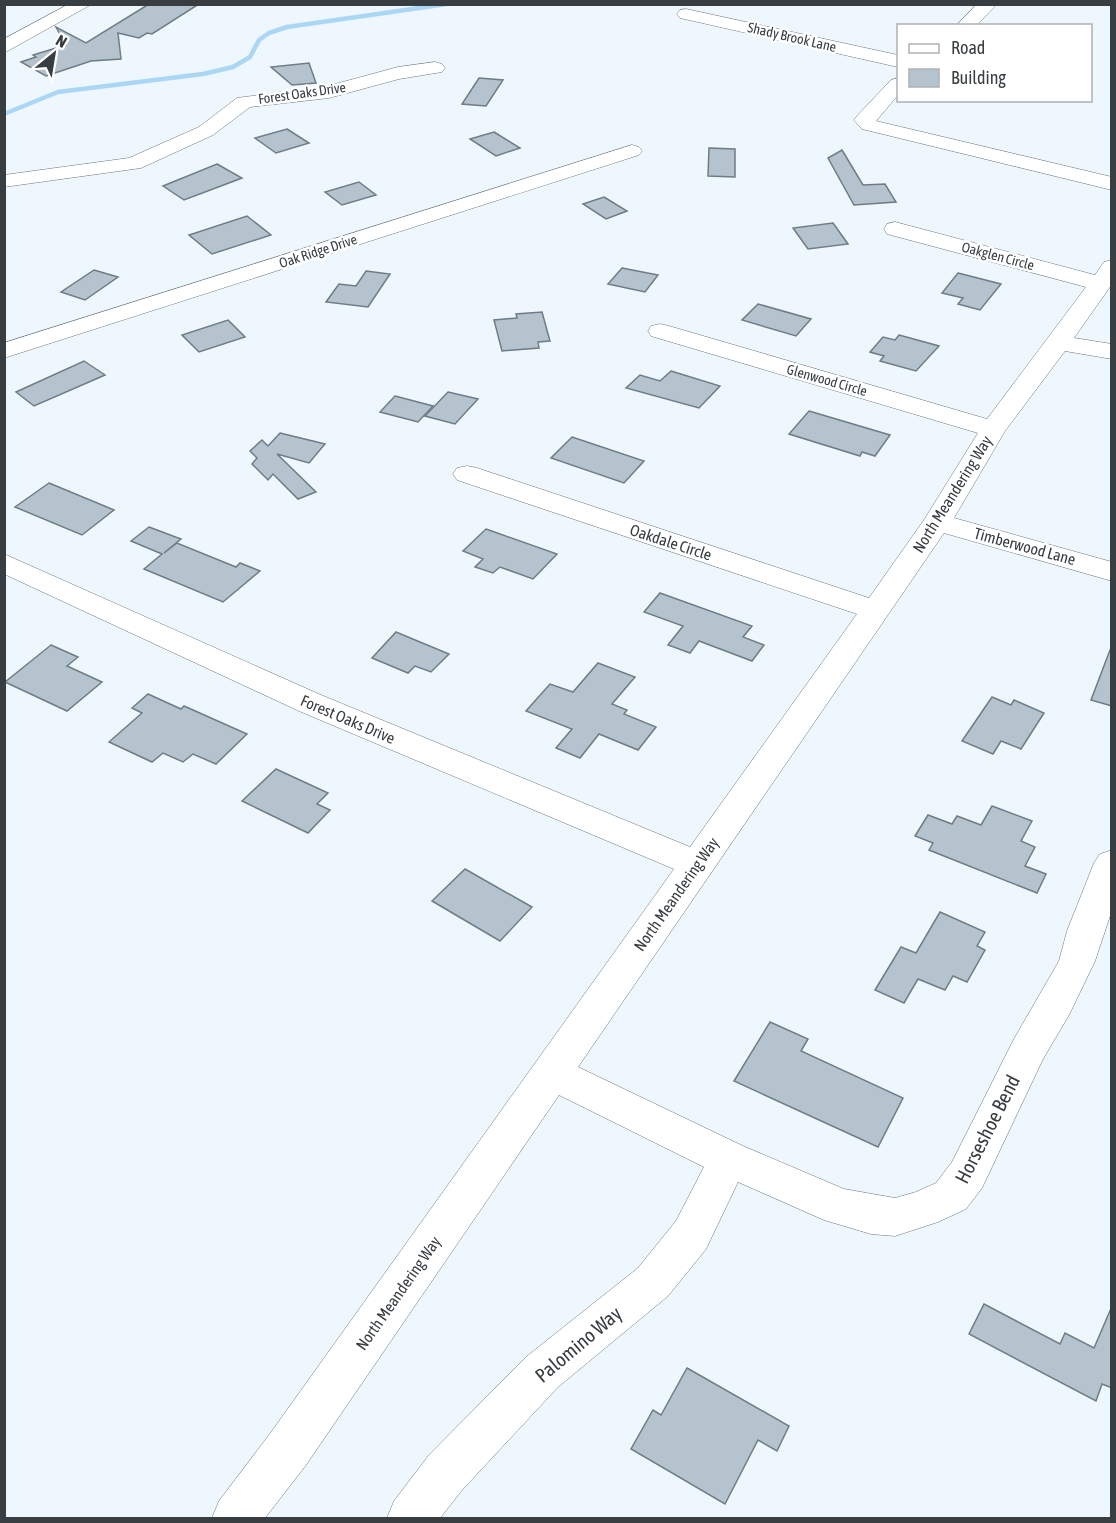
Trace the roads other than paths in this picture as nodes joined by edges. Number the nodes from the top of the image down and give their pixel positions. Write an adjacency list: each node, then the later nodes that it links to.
1 (83, 4): 5 (street)
2 (988, 4): 4 (street)
3 (686, 14): 6 (street, Shady Brook Lane)
4 (967, 24)
5 (4, 47)
6 (897, 62)
7 (435, 68): 10 (street, Forest Oaks Drive)
8 (897, 85): 11 (street)
9 (632, 150): 16 (street, Oak Ridge Drive)
10 (4, 181)
11 (1112, 184)
12 (895, 229): 13 (street, Oakglen Circle)
13 (1106, 275): 15 (street, North Meandering Way)
14 (660, 331): 18 (street, Glenwood Circle)
15 (1059, 342): 17 (street); 18 (street, North Meandering Way)
16 (4, 351)
17 (1112, 352)
18 (993, 429): 20 (street, North Meandering Way)
19 (467, 474): 23 (street, Oakdale Circle)
20 (937, 522): 22 (street, Timberwood Lane); 23 (street, North Meandering Way)
21 (4, 563): 25 (street, Forest Oaks Drive)
22 (1112, 572)
23 (875, 610): 25 (street, North Meandering Way)
24 (1112, 863): 27 (street, Horseshoe Bend)
25 (696, 864): 26 (street, North Meandering Way)
26 (552, 1073): 27 (street, Horseshoe Bend); 28 (street, North Meandering Way)
27 (729, 1159): 29 (street, Palomino Way)
28 (236, 1518)
29 (411, 1518)

